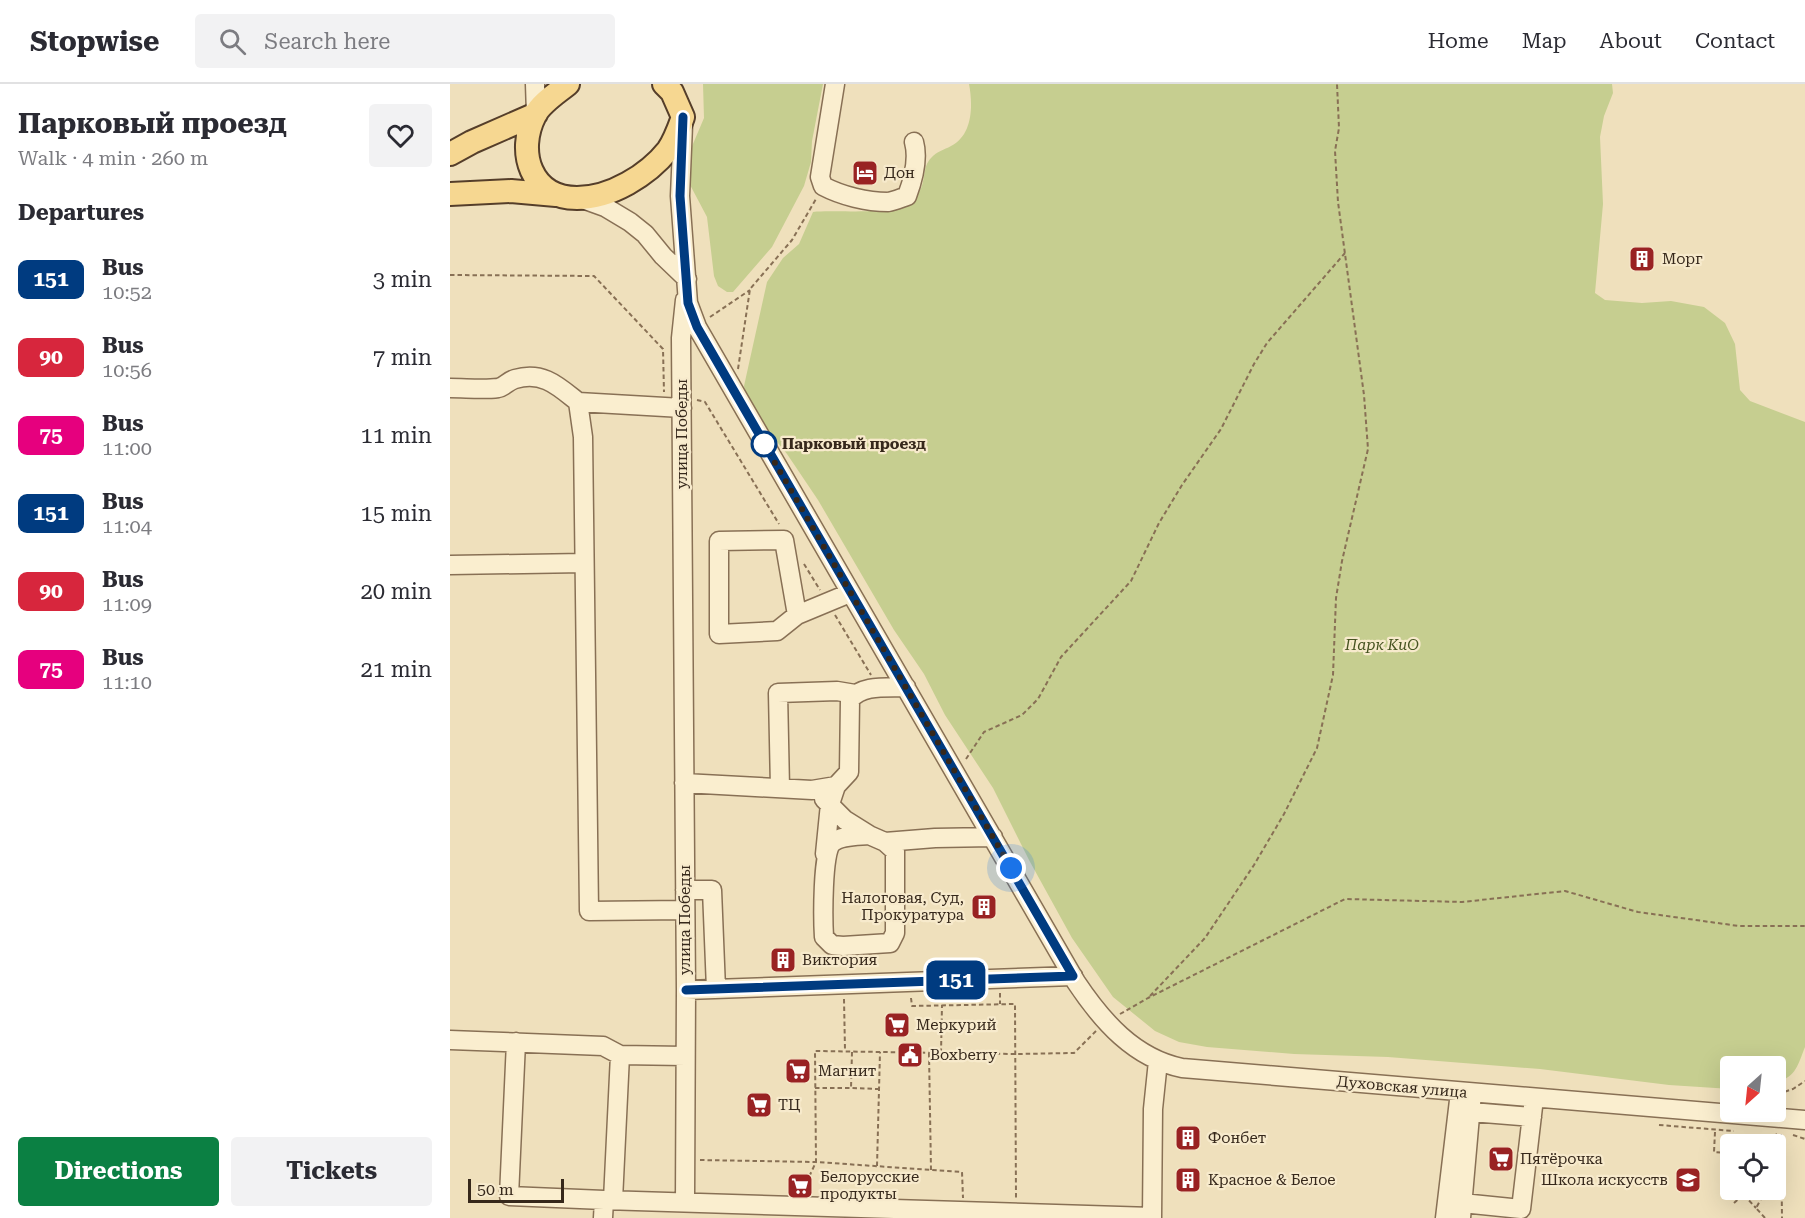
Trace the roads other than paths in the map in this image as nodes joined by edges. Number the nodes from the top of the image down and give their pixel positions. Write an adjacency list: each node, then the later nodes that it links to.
1 (535, 84): 6 (street)
2 (568, 84): 6 (main road)
3 (664, 84): 7 (main road)
4 (683, 84): 7 (main road)
5 (835, 84): 8 (street)
6 (536, 114): 9 (main road); 11 (main road)
7 (683, 117): 11 (main road); 12 (street)
8 (914, 142)
9 (450, 154)
10 (450, 194): 11 (main road)
11 (566, 196): 12 (street)
12 (687, 279): 15 (street, улица Победы); 18 (street)
13 (450, 388): 14 (street)
14 (578, 402): 15 (street); 16 (street)
15 (681, 405): 22 (street, улица Победы)
16 (584, 562): 17 (street); 29 (street)
17 (450, 565)
18 (850, 593): 19 (street); 20 (street)
19 (797, 615): 19 (street)
20 (906, 687): 21 (street); 25 (street)
21 (855, 694): 23 (street); 24 (street)
22 (684, 783): 23 (street); 28 (street, улица Победы)
23 (780, 788): 24 (street)
24 (833, 795): 26 (street); 27 (street)
25 (993, 837): 26 (street); 30 (street)
26 (877, 838): 27 (street); 27 (street)
27 (825, 854)
28 (685, 891): 29 (street, улица Победы); 31 (street)
29 (685, 910): 32 (street, улица Победы)
30 (1073, 976): 31 (street); 37 (street)
31 (716, 989): 32 (street)
32 (686, 990): 36 (street, улица Победы)
33 (450, 1040): 34 (street)
34 (516, 1042): 35 (street); 44 (street)
35 (620, 1055): 36 (street); 44 (street)
36 (686, 1056): 43 (street, улица Победы)
37 (1158, 1060): 38 (street, Духовская улица); 47 (street)
38 (1466, 1092): 39 (street, Духовская улица); 40 (street)
39 (1534, 1098): 41 (street); 42 (street, Духовская улица)
40 (1464, 1111): 41 (street); 45 (street); 48 (street)
41 (1532, 1117): 45 (street)
42 (1805, 1120)
43 (685, 1201): 44 (street); 46 (street)
44 (607, 1206)
45 (1461, 1210)
46 (1075, 1217): 47 (street)
47 (1152, 1218)
48 (1445, 1218)

